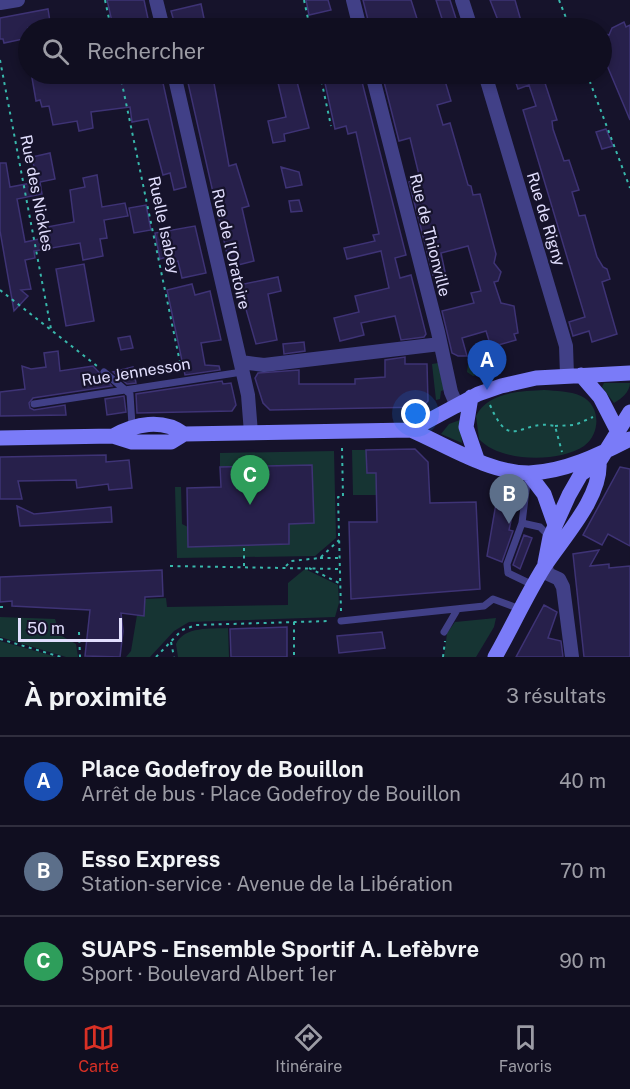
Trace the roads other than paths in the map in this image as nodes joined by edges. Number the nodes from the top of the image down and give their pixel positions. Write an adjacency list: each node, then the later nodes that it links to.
1 (18, 0): 5 (street)
2 (156, 0): 6 (street)
3 (353, 0): 7 (street)
4 (462, 0): 8 (street)
5 (0, 3)
6 (160, 18)
7 (358, 18)
8 (468, 18)
9 (176, 84): 13 (street, Rue de l'Oratoire)
10 (375, 84): 12 (street, Rue de Thionville)
11 (488, 84): 16 (street, Rue de Rigny)
12 (440, 344): 13 (street, Rue Jennesson); 20 (street, Rue de Thionville)
13 (242, 367): 17 (lane, Rue Jennesson); 24 (street, Rue de l'Oratoire)
14 (104, 372): 17 (lane)
15 (630, 373): 16 (main road)
16 (574, 375): 18 (main road); 26 (main road)
17 (127, 390): 19 (lane, Rue Jennesson); 22 (lane)
18 (471, 397): 20 (main road); 30 (main road)
19 (34, 404)
20 (457, 405): 23 (main road)
21 (630, 412): 26 (main road)
22 (132, 425): 25 (main road); 27 (main road)
23 (411, 430): 24 (main road); 30 (main road)
24 (251, 433): 25 (main road)
25 (184, 434): 27 (main road)
26 (624, 435): 29 (main road)
27 (113, 436): 28 (main road)
28 (0, 438)
29 (603, 456): 31 (main road); 33 (main road); 34 (main road)
30 (477, 459): 31 (main road)
31 (528, 473): 32 (lane); 33 (main road)
32 (522, 523): 33 (lane); 35 (lane)
33 (553, 531): 34 (main road)
34 (545, 565): 35 (main road); 41 (street)
35 (533, 585): 37 (main road)
36 (457, 610): 37 (lane); 38 (lane); 39 (lane)
37 (521, 610): 40 (main road)
38 (341, 621)
39 (444, 632)
40 (495, 657)
41 (572, 657)

